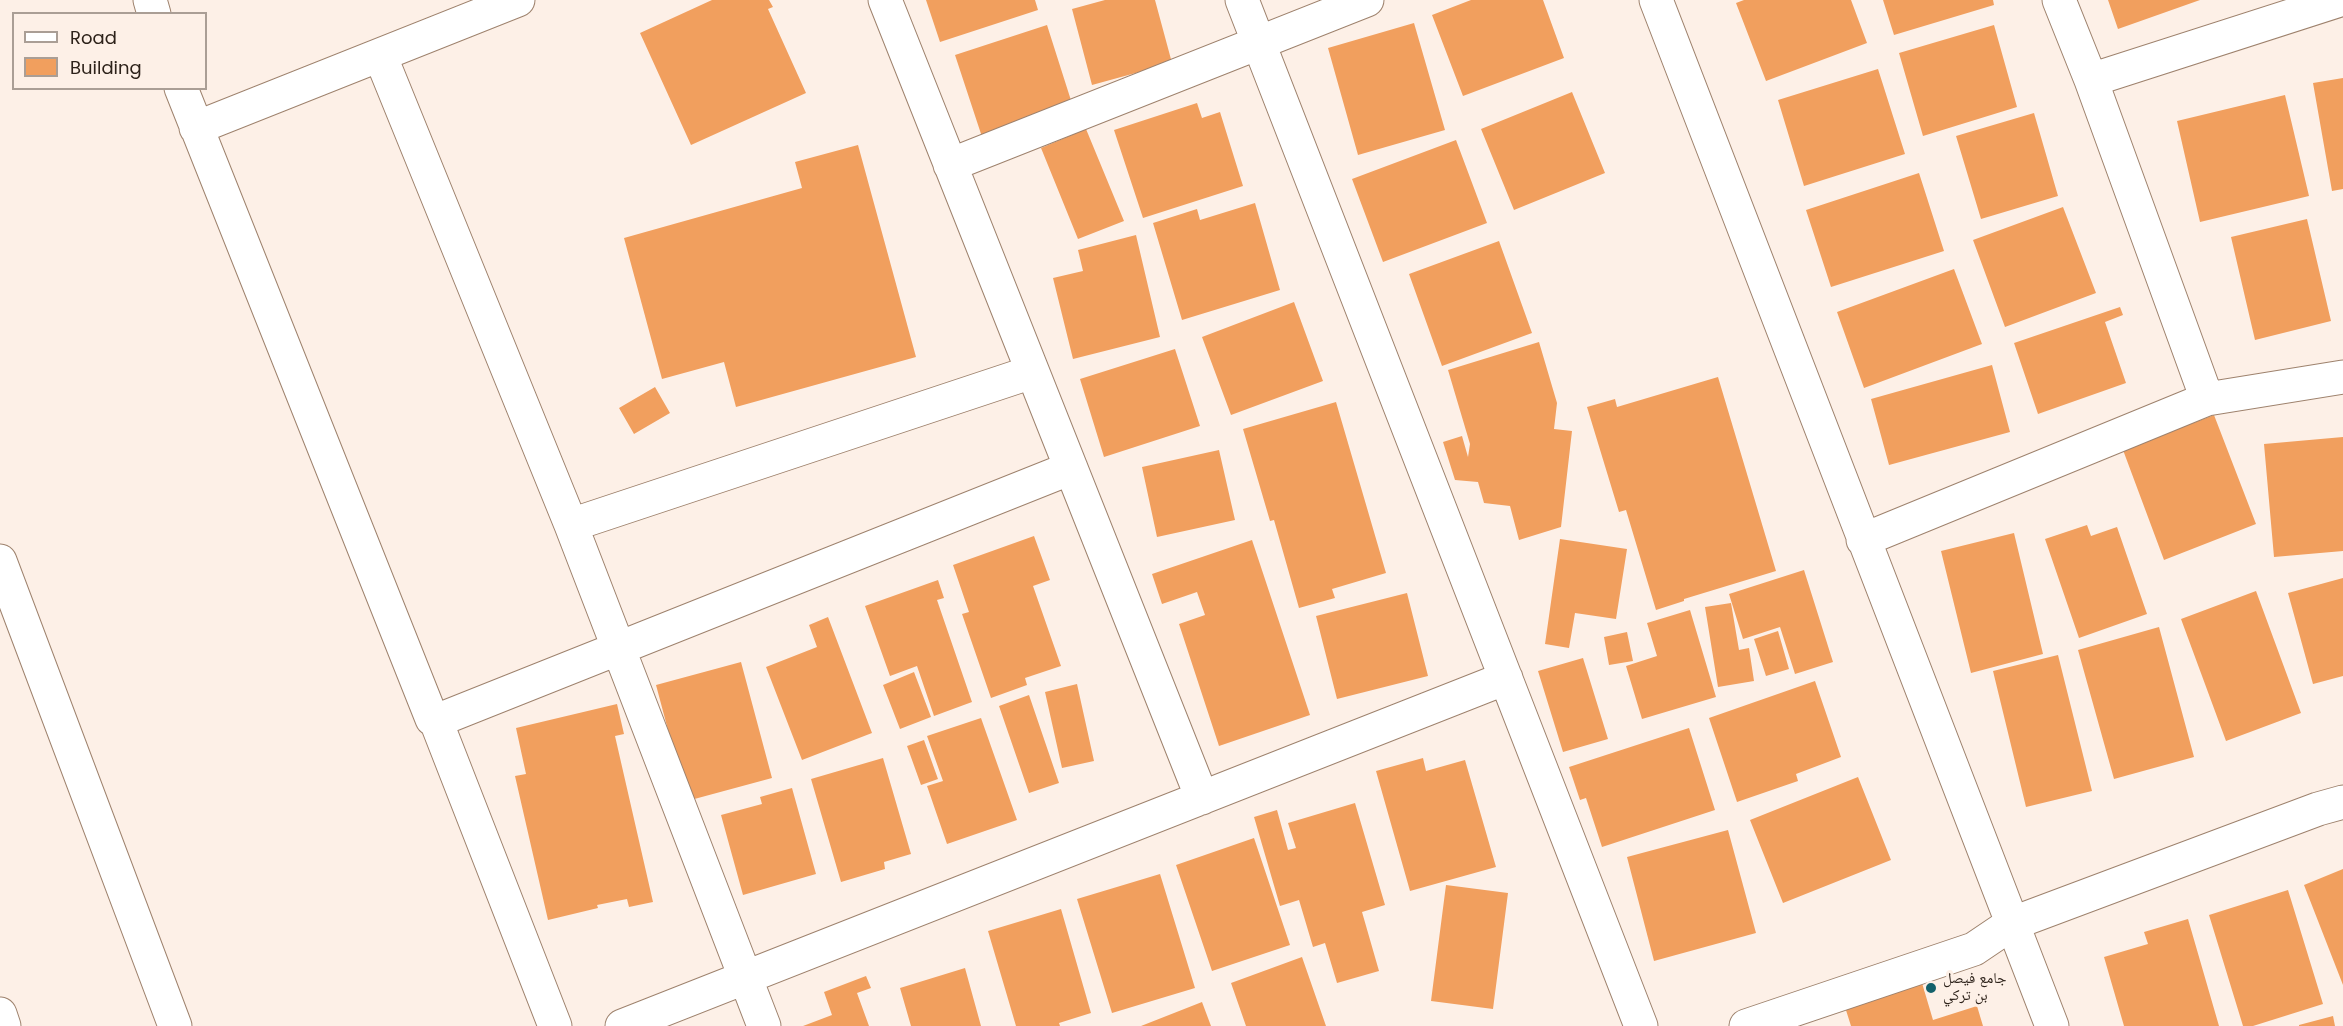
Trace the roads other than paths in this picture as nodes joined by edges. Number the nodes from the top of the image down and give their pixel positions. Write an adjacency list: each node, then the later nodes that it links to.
1 (518, 0): 9 (street)
2 (885, 0): 13 (street)
3 (1242, 0): 8 (street)
4 (1367, 0): 8 (street)
5 (1656, 0): 19 (street)
6 (2059, 0): 10 (street)
7 (2340, 0): 10 (street)
8 (1258, 43): 13 (street); 22 (street)
9 (380, 55): 12 (street); 18 (street)
10 (2091, 80): 16 (street)
11 (182, 90): 12 (street)
12 (196, 128): 23 (street)
13 (950, 165): 14 (street)
14 (1032, 372): 17 (street); 18 (street)
15 (2343, 377): 16 (street)
16 (2206, 399): 19 (street)
17 (1071, 468): 21 (street); 24 (street)
18 (571, 525): 21 (street)
19 (1863, 540): 26 (street)
20 (0, 561): 30 (street)
21 (617, 648): 23 (street); 27 (street)
22 (1506, 678): 24 (street); 34 (street)
23 (436, 721): 31 (street)
24 (1202, 798): 27 (street)
25 (2343, 802): 26 (street)
26 (2011, 924): 35 (street); 36 (street)
27 (745, 978): 32 (street); 33 (street)
28 (0, 1014): 29 (street)
29 (4, 1026)
30 (175, 1026)
31 (555, 1026)
32 (622, 1026)
33 (764, 1026)
34 (1641, 1026)
35 (1746, 1026)
36 (2052, 1026)

